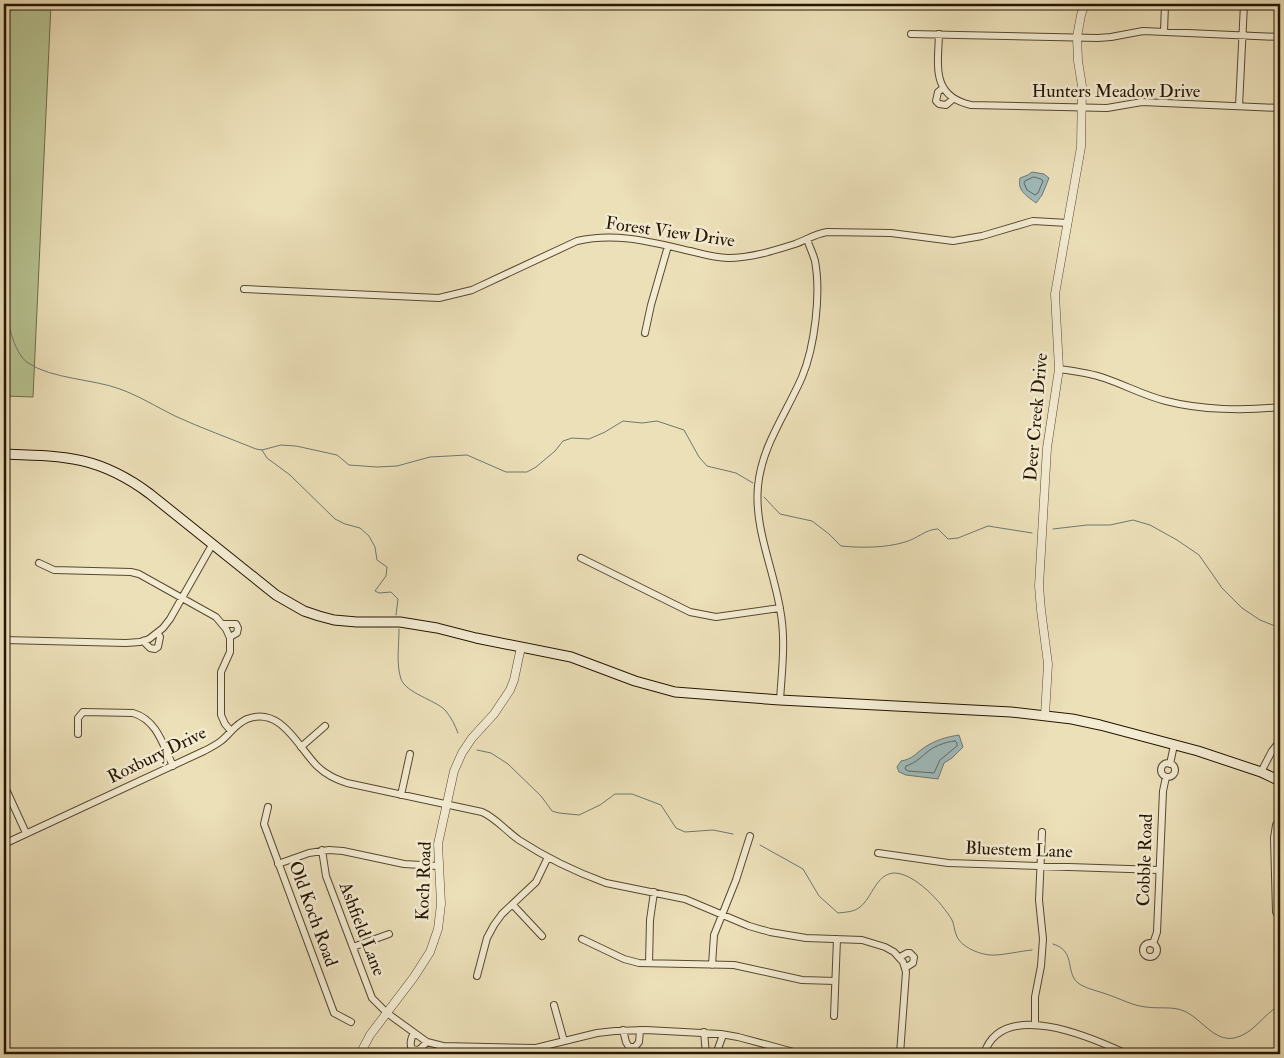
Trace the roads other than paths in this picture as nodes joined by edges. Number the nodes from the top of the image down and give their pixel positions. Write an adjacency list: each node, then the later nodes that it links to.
1 (1085, 4): 9 (street, Deer Creek Drive)
2 (1165, 4): 4 (street)
3 (1244, 4): 7 (street)
4 (1164, 32): 7 (street); 9 (street)
5 (911, 34): 6 (street)
6 (939, 34): 9 (street); 10 (street, Hunters Meadow Drive)
7 (1242, 34): 8 (street); 12 (street)
8 (1280, 37)
9 (1077, 38): 13 (street, Deer Creek Drive)
10 (942, 88): 11 (street); 11 (street, Hunters Meadow Drive)
11 (953, 99): 13 (street, Hunters Meadow Drive)
12 (1238, 106): 13 (street, Hunters Meadow Drive); 14 (street, Hunters Meadow Drive)
13 (1082, 108): 15 (street, Deer Creek Drive)
14 (1280, 108)
15 (1068, 223): 16 (street, Forest View Drive); 20 (street, Deer Creek Drive)
16 (807, 239): 17 (street, Forest View Drive); 27 (street)
17 (668, 246): 18 (street, Forest View Drive); 19 (street)
18 (244, 289)
19 (645, 333)
20 (1059, 369): 21 (street); 35 (street, Deer Creek Drive)
21 (1280, 406)
22 (4, 454): 23 (main road)
23 (212, 545): 26 (street); 33 (main road)
24 (581, 558): 27 (street)
25 (39, 563): 26 (street)
26 (181, 597): 28 (street); 29 (street)
27 (780, 608): 34 (street)
28 (222, 624): 30 (street); 30 (street)
29 (158, 633): 32 (street); 32 (street)
30 (230, 637): 37 (street)
31 (4, 640): 32 (street)
32 (143, 641)
33 (521, 647): 34 (main road); 48 (street, Koch Road)
34 (780, 700): 35 (main road)
35 (1045, 715): 40 (main road)
36 (325, 726): 41 (street)
37 (231, 731): 41 (street, Roxbury Drive); 43 (street, Roxbury Drive)
38 (78, 734): 43 (street)
39 (1280, 741): 44 (street)
40 (1174, 745): 44 (main road); 61 (street, Cobble Road)
41 (301, 747): 47 (street, Roxbury Drive)
42 (410, 754): 47 (street)
43 (173, 766): 52 (street, Roxbury Drive)
44 (1261, 772): 45 (main road)
45 (1280, 781)
46 (4, 785): 52 (street)
47 (401, 795): 48 (street, Roxbury Drive)
48 (447, 804): 57 (street, Roxbury Drive); 59 (street, Koch Road)
49 (268, 807): 58 (street, Old Koch Road)
50 (1280, 818): 65 (street)
51 (1042, 832): 60 (street)
52 (26, 833): 54 (street, Roxbury Drive)
53 (750, 836): 64 (street)
54 (4, 844)
55 (322, 850): 58 (street); 59 (street); 71 (street, Ashfield Lane)
56 (878, 853): 60 (street, Bluestem Lane)
57 (548, 857): 62 (street, Roxbury Drive); 63 (street)
58 (278, 864): 81 (street, Old Koch Road)
59 (438, 866): 79 (street, Koch Road)
60 (1041, 866): 61 (street, Bluestem Lane); 82 (street)
61 (1159, 870): 70 (street, Cobble Road)
62 (654, 892): 64 (street, Roxbury Drive); 73 (street)
63 (513, 905): 67 (street); 76 (street)
64 (722, 914): 68 (street, Roxbury Drive); 74 (street)
65 (1280, 918)
66 (389, 934): 71 (street)
67 (542, 936)
68 (837, 939): 72 (street, Roxbury Drive); 77 (street)
69 (582, 940): 73 (street)
70 (1153, 944)
71 (353, 947): 79 (street, Ashfield Lane)
72 (900, 957): 75 (street); 75 (street, Roxbury Drive)
73 (649, 963): 74 (street)
74 (712, 965): 77 (street)
75 (905, 968): 94 (street)
76 (477, 976)
77 (835, 981): 80 (street)
78 (554, 1005): 88 (street)
79 (387, 1013): 86 (street, Ashfield Lane); 90 (street, Koch Road)
80 (834, 1016)
81 (351, 1022)
82 (1035, 1025): 95 (street); 96 (street)
83 (623, 1030): 84 (street); 84 (street); 88 (street)
84 (640, 1030): 85 (street)
85 (704, 1032): 87 (street); 91 (street)
86 (414, 1033): 89 (street, Ashfield Lane); 89 (street)
87 (723, 1035): 92 (street); 93 (street)
88 (564, 1041): 89 (street)
89 (427, 1042)
90 (360, 1054)
91 (706, 1054)
92 (716, 1054)
93 (801, 1054)
94 (900, 1054)
95 (984, 1054)
96 (1127, 1054)

